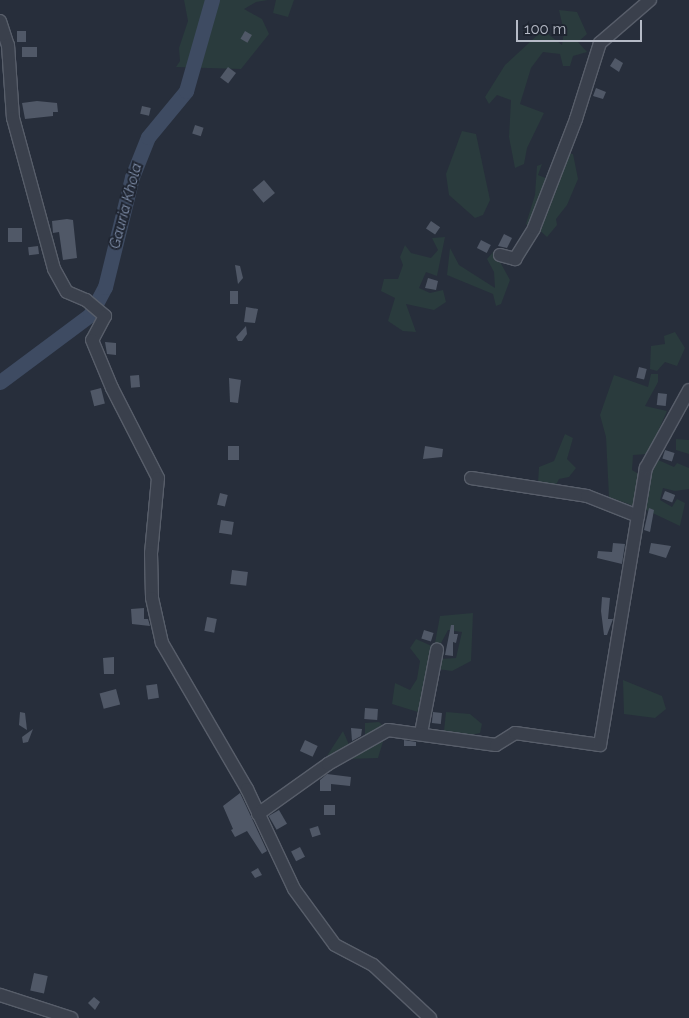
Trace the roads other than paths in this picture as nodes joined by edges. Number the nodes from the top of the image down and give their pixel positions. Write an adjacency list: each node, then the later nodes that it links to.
1 (650, 0): 3 (street)
2 (0, 21): 9 (street)
3 (500, 255)
4 (689, 390): 6 (street)
5 (472, 478): 6 (street)
6 (638, 516): 8 (street)
7 (437, 650): 8 (street)
8 (421, 733): 9 (street)
9 (258, 814): 12 (street)
10 (0, 995): 11 (street)
11 (71, 1018)
12 (430, 1018)

